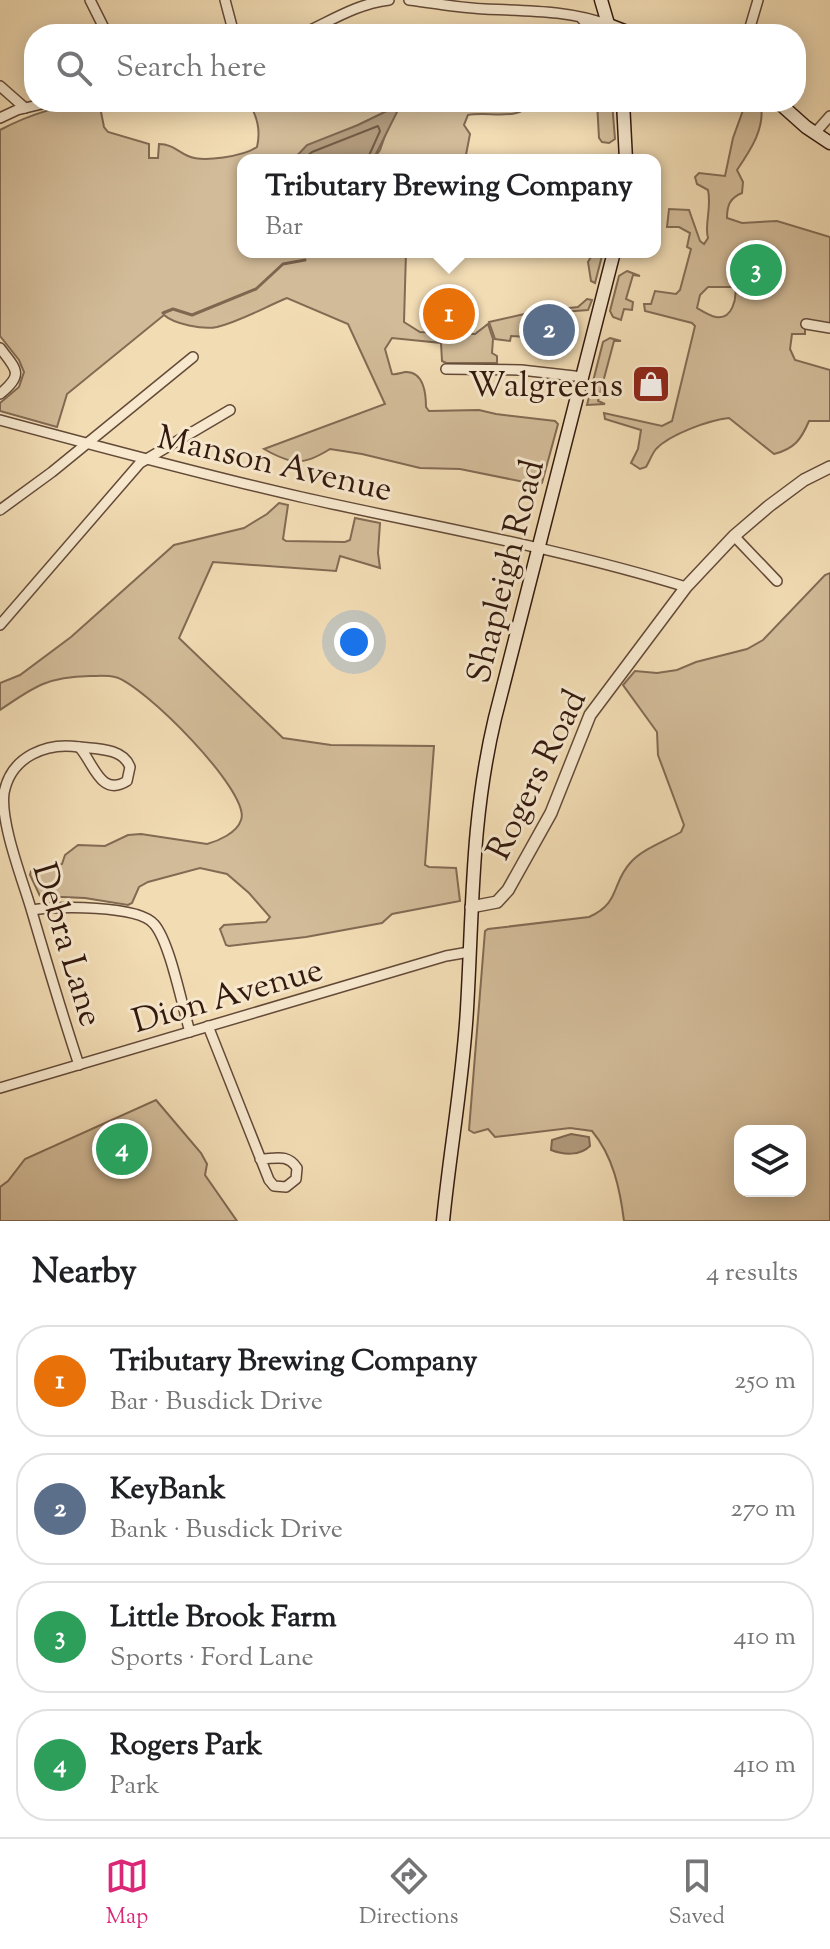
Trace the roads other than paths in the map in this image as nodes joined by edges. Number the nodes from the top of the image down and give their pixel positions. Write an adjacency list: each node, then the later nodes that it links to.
1 (90, 0): 8 (street)
2 (225, 0): 9 (street)
3 (389, 0): 10 (street)
4 (409, 0): 7 (street)
5 (601, 0): 12 (main road)
6 (758, 0): 13 (street)
7 (451, 3): 11 (street)
8 (102, 24)
9 (231, 24)
10 (322, 24)
11 (598, 24)
12 (607, 24)
13 (751, 24)
14 (0, 86): 15 (street)
15 (24, 107)
16 (24, 108): 20 (street)
17 (624, 112): 23 (main road)
18 (790, 112): 21 (main road)
19 (830, 116): 21 (street)
20 (0, 118)
21 (815, 133): 22 (main road)
22 (830, 143)
23 (626, 154)
24 (613, 258): 30 (main road, Shapleigh Road)
25 (806, 324): 26 (street)
26 (830, 328)
27 (0, 348): 31 (street)
28 (193, 357): 34 (street)
29 (446, 369): 30 (street)
30 (583, 377): 39 (main road, Shapleigh Road)
31 (0, 394)
32 (230, 410): 35 (street)
33 (0, 420): 34 (street, Manson Avenue)
34 (86, 444): 35 (street, Manson Avenue); 37 (street)
35 (147, 458): 39 (street, Manson Avenue); 42 (street)
36 (830, 467): 38 (street, Rogers Road)
37 (0, 510)
38 (734, 536): 40 (street); 41 (street, Rogers Road)
39 (538, 548): 41 (street, Manson Avenue); 44 (main road, Shapleigh Road)
40 (777, 581)
41 (686, 587): 44 (street, Rogers Road)
42 (0, 625)
43 (79, 747): 43 (street, Debra Lane); 45 (street, Debra Lane)
44 (471, 907): 46 (main road)
45 (32, 910): 48 (street); 49 (street, Debra Lane)
46 (469, 952): 47 (street, Dion Avenue); 52 (main road)
47 (208, 1026): 48 (street, Dion Avenue); 51 (street)
48 (190, 1032): 49 (street, Dion Avenue)
49 (79, 1065): 50 (street, Dion Avenue)
50 (0, 1088)
51 (260, 1159)
52 (443, 1221)

